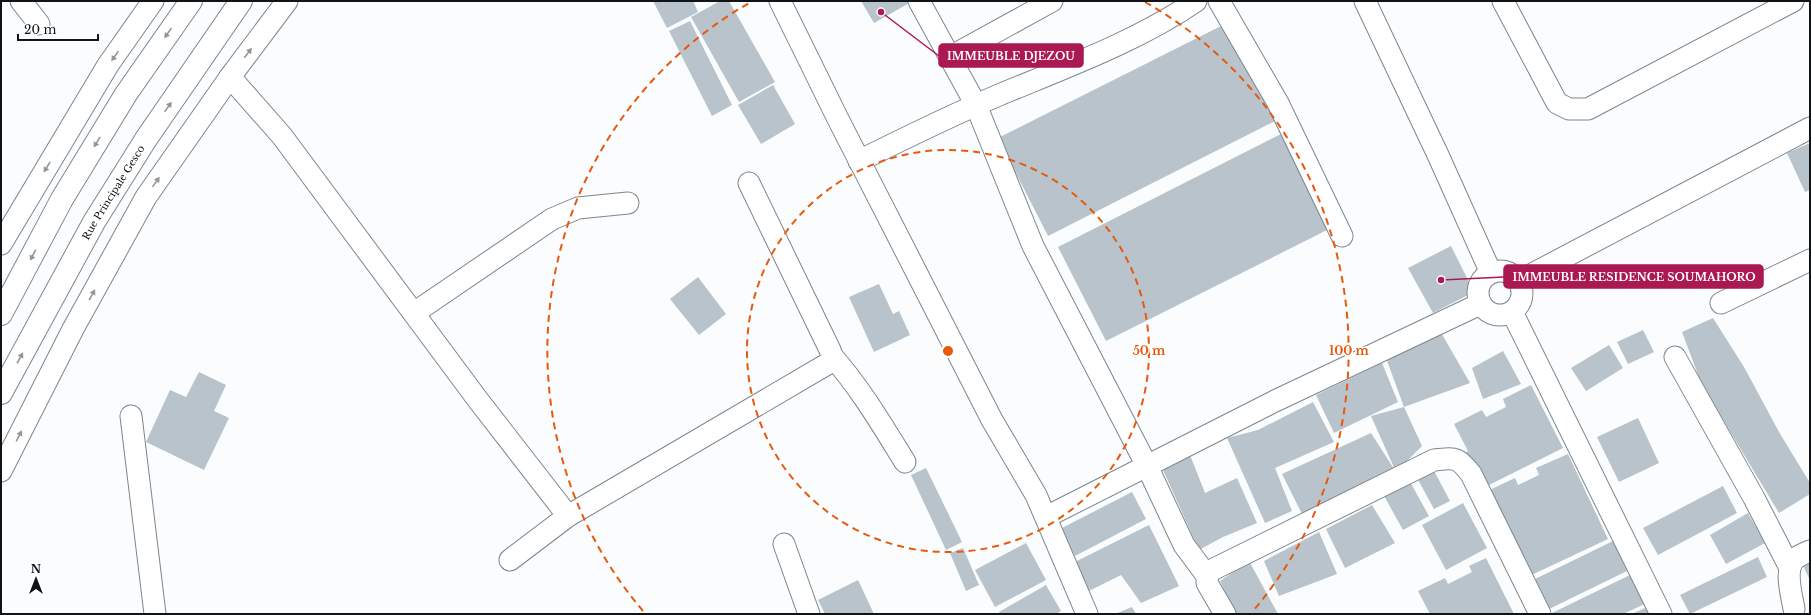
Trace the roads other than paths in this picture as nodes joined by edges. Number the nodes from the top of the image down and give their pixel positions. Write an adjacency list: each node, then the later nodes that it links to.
1 (20, 1): 14 (street)
2 (153, 1): 23 (street, one-way to 23)
3 (190, 1): 31 (main road, one-way to 31)
4 (241, 1): 34 (main road, Rue Principale Gesco, one-way to 4)
5 (287, 1): 16 (street, one-way to 5)
6 (780, 1): 19 (street)
7 (919, 1): 15 (street)
8 (1052, 1): 15 (street)
9 (1196, 1): 17 (street)
10 (1219, 1): 22 (street)
11 (1365, 1): 25 (street)
12 (1503, 1): 13 (street)
13 (1793, 1)
14 (39, 24)
15 (950, 57): 17 (street)
16 (230, 77): 30 (street); 38 (street, one-way to 16)
17 (976, 105): 19 (street); 37 (street)
18 (1810, 128): 26 (street)
19 (859, 161): 40 (street)
20 (749, 184): 32 (street)
21 (628, 203): 30 (street)
22 (1342, 236)
23 (1, 244)
24 (1810, 260): 27 (street)
25 (1491, 273): 26 (street); 28 (street)
26 (1519, 282): 29 (street)
27 (1721, 303)
28 (1480, 304): 29 (street); 37 (street)
29 (1512, 312): 52 (street)
30 (414, 313): 39 (street)
31 (1, 314)
32 (832, 356): 36 (street); 39 (street)
33 (1676, 357): 44 (street)
34 (1, 393)
35 (131, 416): 47 (street)
36 (905, 462)
37 (1147, 466): 40 (street); 45 (street)
38 (1, 471)
39 (568, 516): 43 (street)
40 (1046, 517): 49 (street)
41 (784, 544): 48 (street)
42 (1810, 551): 44 (street)
43 (510, 560)
44 (1790, 568): 46 (street)
45 (1207, 576): 50 (street); 51 (street)
46 (1796, 610)
47 (155, 614)
48 (809, 614)
49 (1087, 614)
50 (1225, 614)
51 (1540, 614)
52 (1662, 614)

